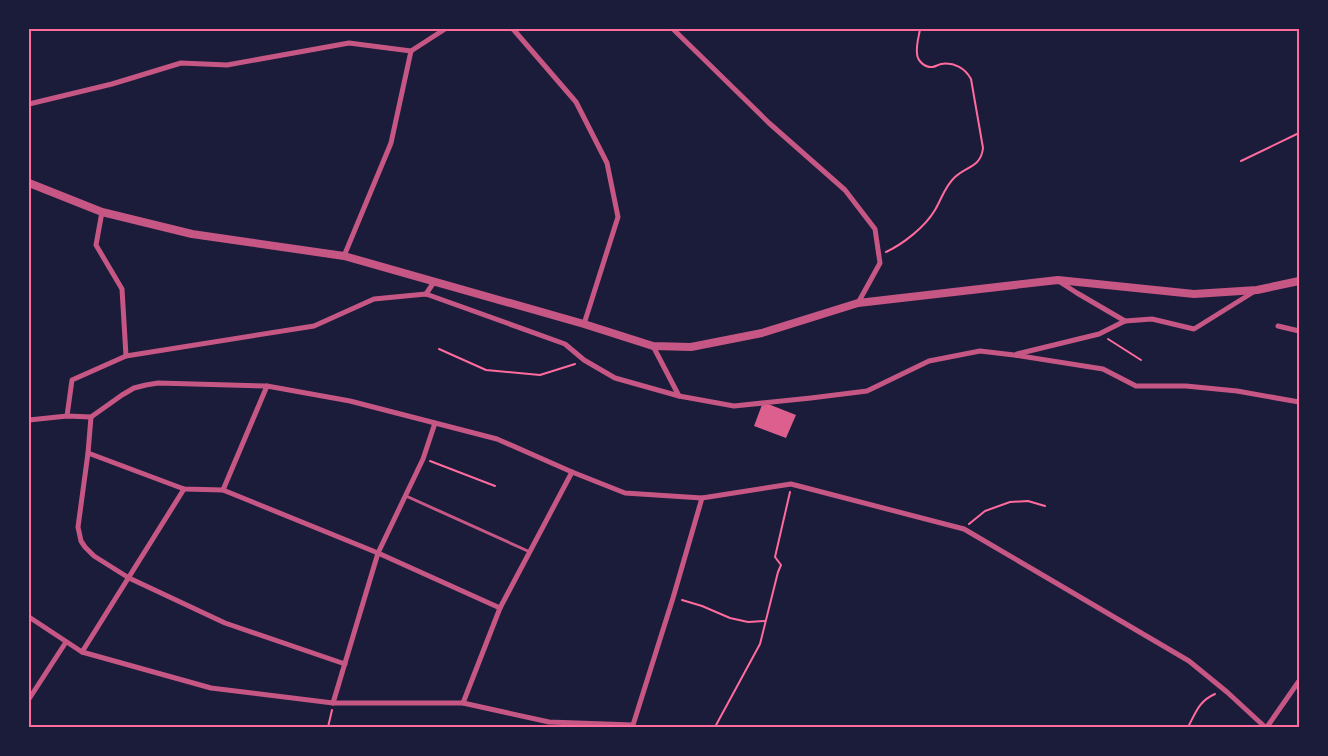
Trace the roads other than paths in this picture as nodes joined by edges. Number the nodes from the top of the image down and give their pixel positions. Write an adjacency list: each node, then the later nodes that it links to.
1 (446, 29): 4 (street)
2 (513, 29): 16 (street)
3 (673, 29): 14 (street)
4 (411, 51): 5 (street); 8 (street)
5 (29, 104)
6 (29, 183): 7 (street)
7 (102, 212): 8 (street); 21 (street)
8 (344, 256): 11 (street)
9 (1058, 280): 12 (street); 14 (street); 15 (street)
10 (1299, 281): 12 (street)
11 (434, 282): 13 (street); 16 (street)
12 (1257, 290): 15 (street)
13 (426, 294): 21 (street); 23 (street)
14 (858, 303): 19 (street)
15 (1125, 321): 20 (street)
16 (584, 324): 19 (street)
17 (1278, 326): 18 (street)
18 (1299, 331)
19 (653, 346): 23 (street)
20 (1014, 355): 23 (street); 24 (street)
21 (126, 356): 25 (street)
22 (267, 386): 26 (street); 28 (street); 32 (street)
23 (679, 396)
24 (1299, 402)
25 (67, 416): 26 (street); 27 (street)
26 (91, 417): 29 (street)
27 (29, 420)
28 (435, 422): 30 (street); 33 (street)
29 (88, 453): 31 (street); 37 (street)
30 (572, 472): 34 (street); 35 (street)
31 (184, 489): 32 (street); 37 (street)
32 (223, 490): 36 (street)
33 (406, 496): 35 (lane); 36 (street)
34 (702, 498): 46 (street); 47 (street)
35 (530, 552): 38 (street)
36 (378, 554): 38 (street); 42 (street)
37 (129, 578): 41 (street); 42 (street)
38 (500, 608): 46 (street)
39 (29, 617): 40 (street)
40 (66, 642): 41 (street); 44 (street)
41 (82, 652): 45 (street)
42 (345, 664): 45 (street)
43 (1299, 681): 47 (street)
44 (29, 699)
45 (333, 702): 46 (street)
46 (463, 703)
47 (1266, 727)

